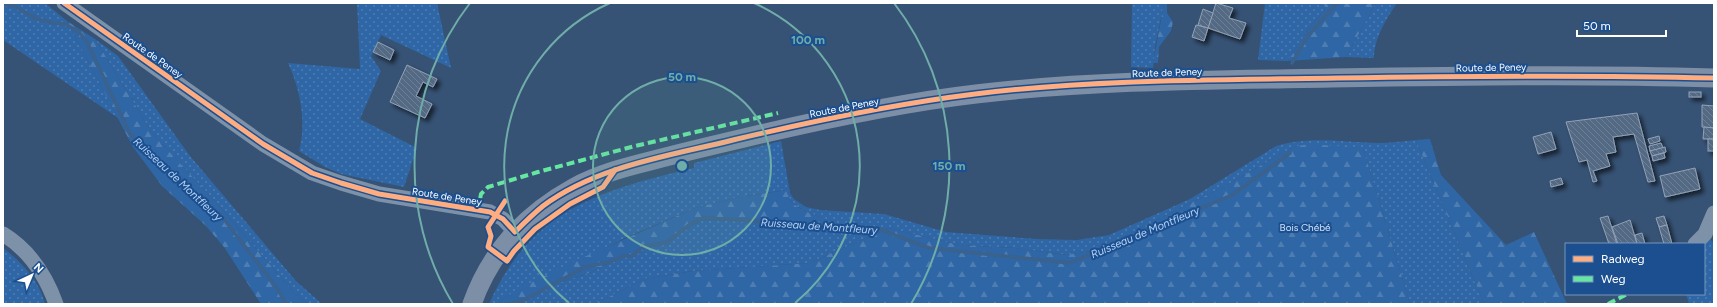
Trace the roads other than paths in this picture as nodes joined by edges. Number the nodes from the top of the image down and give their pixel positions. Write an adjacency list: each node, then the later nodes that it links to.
1 (64, 3): 4 (street, Route de Peney)
2 (1714, 78): 4 (main road, Route de Peney)
3 (1714, 213): 6 (street)
4 (516, 232): 8 (main road)
5 (3, 234): 7 (street)
6 (1696, 243)
7 (56, 304)
8 (472, 304)

